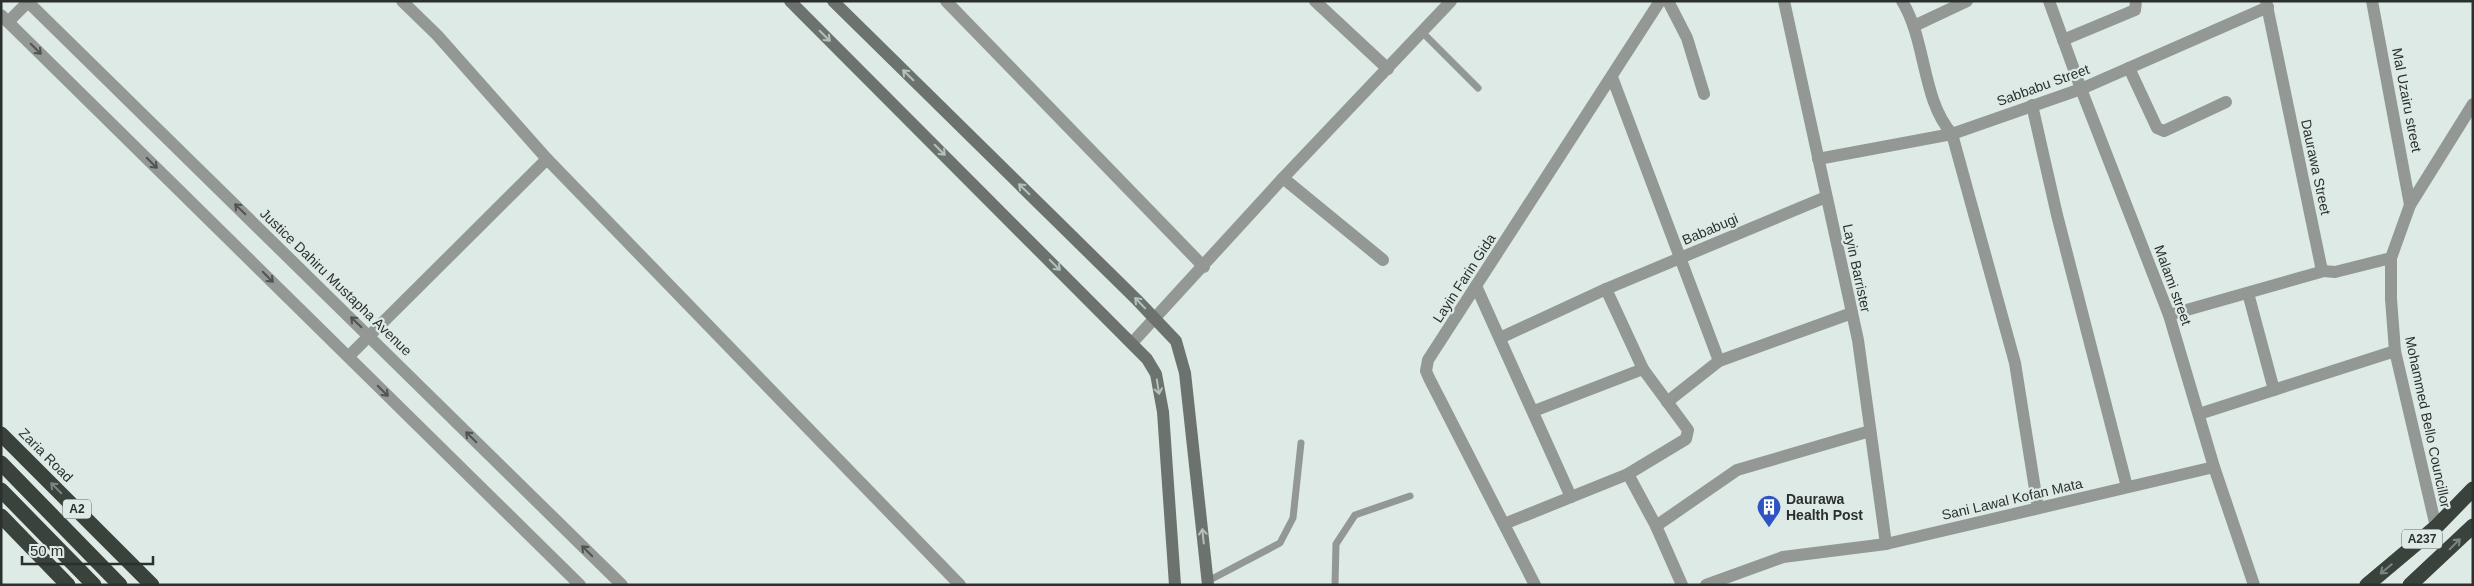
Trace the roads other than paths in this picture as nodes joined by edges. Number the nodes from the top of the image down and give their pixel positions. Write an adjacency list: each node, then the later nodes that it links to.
1 (402, 1): 31 (street)
2 (790, 1): 49 (street, one-way to 49)
3 (833, 1): 46 (street, one-way to 3)
4 (946, 1): 39 (street)
5 (1314, 1): 22 (street)
6 (1451, 1): 19 (street)
7 (1660, 1): 23 (street, Layin Farin Gida)
8 (1668, 1): 26 (street)
9 (1784, 1): 32 (street, Layin Barrister)
10 (1902, 1): 18 (street)
11 (1967, 1): 18 (street)
12 (2049, 1): 20 (street, Malami street)
13 (2136, 1): 20 (street)
14 (2372, 1): 35 (street, Mal Uzairu street)
15 (28, 2): 17 (street); 47 (street, Justice Dahiru Mustapha Avenue, one-way to 15)
16 (2267, 4): 21 (street, Sabbabu Street); 40 (street, Daurawa Street)
17 (5, 18): 51 (street, one-way to 51)
18 (1914, 26): 30 (street)
19 (1422, 32): 22 (street); 24 (lane)
20 (2063, 40): 25 (street, Malami street)
21 (2129, 68): 25 (street, Sabbabu Street); 27 (street)
22 (1388, 69): 33 (street)
23 (1612, 77): 36 (street); 41 (street, Layin Farin Gida)
24 (1478, 88)
25 (2081, 89): 29 (street, Sabbabu Street); 45 (street, Malami street)
26 (1704, 94)
27 (2226, 102)
28 (2473, 104): 35 (street, Mohammed Bello Councillor)
29 (2032, 105): 30 (street, Sabbabu Street); 64 (street)
30 (1952, 134): 32 (street, Sabbabu Street); 69 (street)
31 (547, 159): 47 (street); 83 (street)
32 (1818, 159): 34 (street, Layin Barrister)
33 (1283, 178): 38 (street); 39 (street)
34 (1826, 197): 36 (street, Bababugi); 44 (street, Layin Barrister)
35 (2410, 205): 37 (street, Mohammed Bello Councillor)
36 (1680, 258): 42 (street, Bababugi); 52 (street)
37 (2391, 258): 40 (street); 50 (street, Mohammed Bello Councillor)
38 (1383, 260)
39 (1204, 267): 46 (street)
40 (2324, 271): 43 (street)
41 (1476, 286): 48 (street); 71 (street, Layin Farin Gida)
42 (1606, 289): 48 (street, Bababugi); 53 (street)
43 (2248, 293): 45 (street); 54 (street)
44 (1852, 313): 52 (street); 58 (street, Layin Barrister)
45 (2169, 315): 57 (street, Malami street)
46 (1156, 319): 49 (street); 76 (street, one-way to 46)
47 (370, 336): 51 (street); 82 (street, Justice Dahiru Mustapha Avenue, one-way to 47)
48 (1500, 338): 56 (street)
49 (1132, 343): 84 (street, one-way to 84)
50 (2395, 351): 54 (street); 74 (street, Mohammed Bello Councillor)
51 (349, 356): 81 (street, one-way to 81)
52 (1719, 361): 55 (street)
53 (1643, 368): 55 (street); 56 (street)
54 (2274, 390): 57 (street)
55 (1667, 402): 63 (street)
56 (1534, 411): 68 (street)
57 (2199, 414): 62 (street, Malami street)
58 (1870, 431): 72 (street); 75 (street, Layin Barrister)
59 (1, 434): 80 (highway, Zaria Road / A2, one-way to 59)
60 (1301, 443): 76 (lane)
61 (1, 463): 79 (highway, A2)
62 (2214, 466): 64 (street, Sani Lawal Kofan Mata); 89 (street, Malami street)
63 (1628, 474): 68 (street); 72 (street)
64 (2127, 487): 69 (street, Sani Lawal Kofan Mata)
65 (2473, 488): 74 (highway, A237)
66 (1, 490): 78 (highway)
67 (1410, 496): 85 (lane)
68 (1571, 497): 71 (street)
69 (2038, 508): 75 (street, Sani Lawal Kofan Mata)
70 (2, 519): 77 (highway)
71 (1504, 524): 86 (street, Layin Farin Gida)
72 (1656, 526): 87 (street)
73 (2473, 526): 91 (highway, A237, one-way to 73)
74 (2436, 527): 90 (highway, A237, one-way to 90)
75 (1886, 544): 88 (street, Sani Lawal Kofan Mata)
76 (1208, 583)
77 (68, 585)
78 (94, 585)
79 (120, 585)
80 (152, 585)
81 (580, 585)
82 (622, 585)
83 (960, 585)
84 (1176, 585)
85 (1335, 585)
86 (1534, 585)
87 (1682, 585)
88 (1706, 585)
89 (2254, 585)
90 (2367, 585)
91 (2410, 585)

